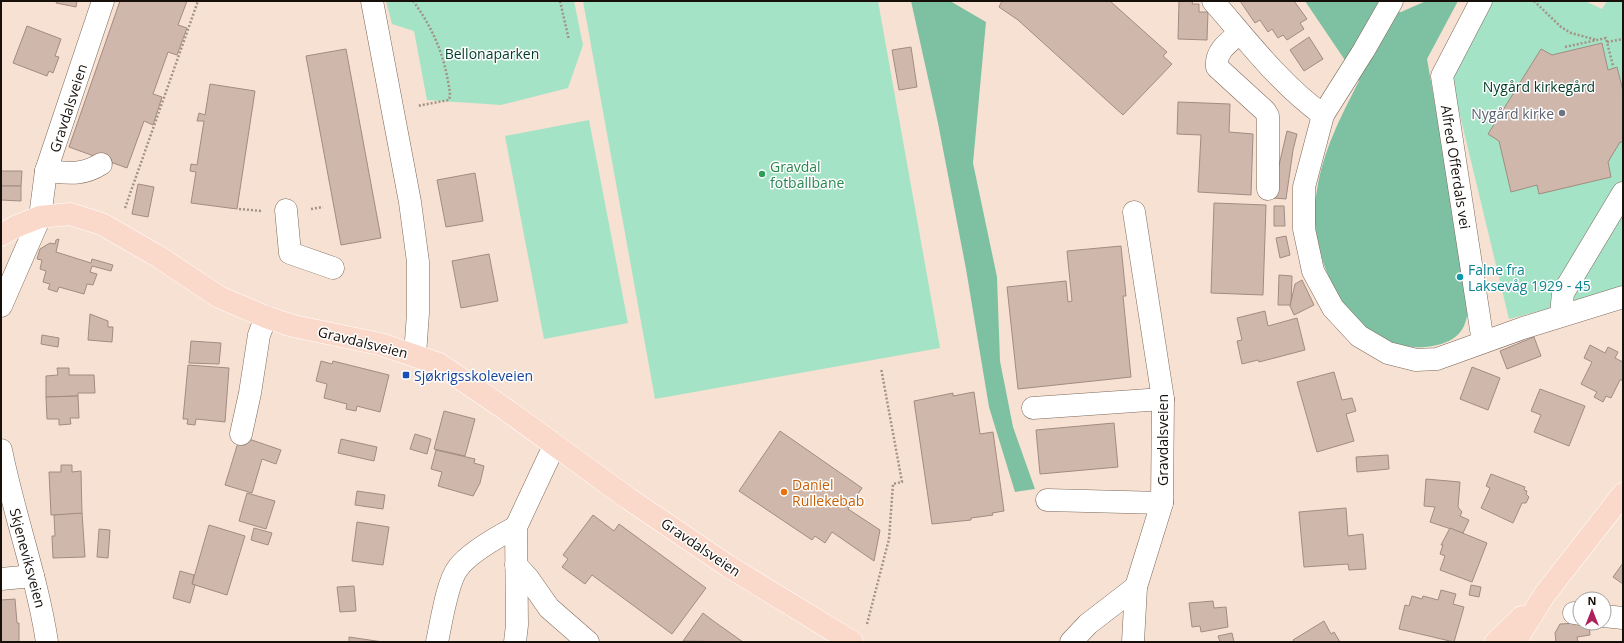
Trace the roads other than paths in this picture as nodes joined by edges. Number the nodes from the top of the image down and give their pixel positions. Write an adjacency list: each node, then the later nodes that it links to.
1 (103, 1): 9 (street, Gravdalsveien)
2 (372, 1): 22 (street)
3 (1212, 1): 6 (street)
4 (1392, 1): 7 (street)
5 (1480, 1): 21 (street, Alfred Offerdals vei)
6 (1240, 33): 7 (street); 10 (street)
7 (1323, 115): 21 (street)
8 (101, 164): 9 (street)
9 (46, 172): 14 (street, Gravdalsveien)
10 (1268, 189)
11 (1623, 193): 19 (street)
12 (286, 210): 16 (street)
13 (1134, 212): 23 (street, Gravdalsveien)
14 (40, 217): 15 (main road, Gravdalsveien); 18 (street); 20 (main road, Gravdalsveien)
15 (1, 235)
16 (333, 268)
17 (1623, 297): 19 (street)
18 (1, 306)
19 (1561, 315): 21 (street)
20 (266, 317): 22 (main road, Gravdalsveien); 25 (street)
21 (1483, 342)
22 (415, 355): 26 (main road, Gravdalsveien)
23 (1163, 399): 24 (street); 30 (street, Gravdalsveien)
24 (1033, 408)
25 (241, 434)
26 (554, 446): 31 (street); 40 (main road, Gravdalsveien)
27 (1, 450): 33 (street, Skjeneviksveien)
28 (1623, 494): 36 (main road)
29 (1047, 500): 30 (street)
30 (1162, 503): 35 (street, Gravdalsveien)
31 (516, 527): 32 (street); 42 (street)
32 (516, 565): 39 (street); 43 (street)
33 (33, 576): 34 (street); 41 (street, Skjeneviksveien)
34 (1, 579)
35 (1136, 587): 45 (street); 46 (street, Gravdalsveien)
36 (1545, 594): 47 (main road); 48 (main road)
37 (1612, 617): 38 (street)
38 (1623, 618)
39 (566, 633): 44 (street)
40 (859, 636)
41 (47, 642)
42 (437, 642)
43 (515, 642)
44 (588, 642)
45 (1071, 642)
46 (1133, 642)
47 (1496, 642)
48 (1515, 642)

